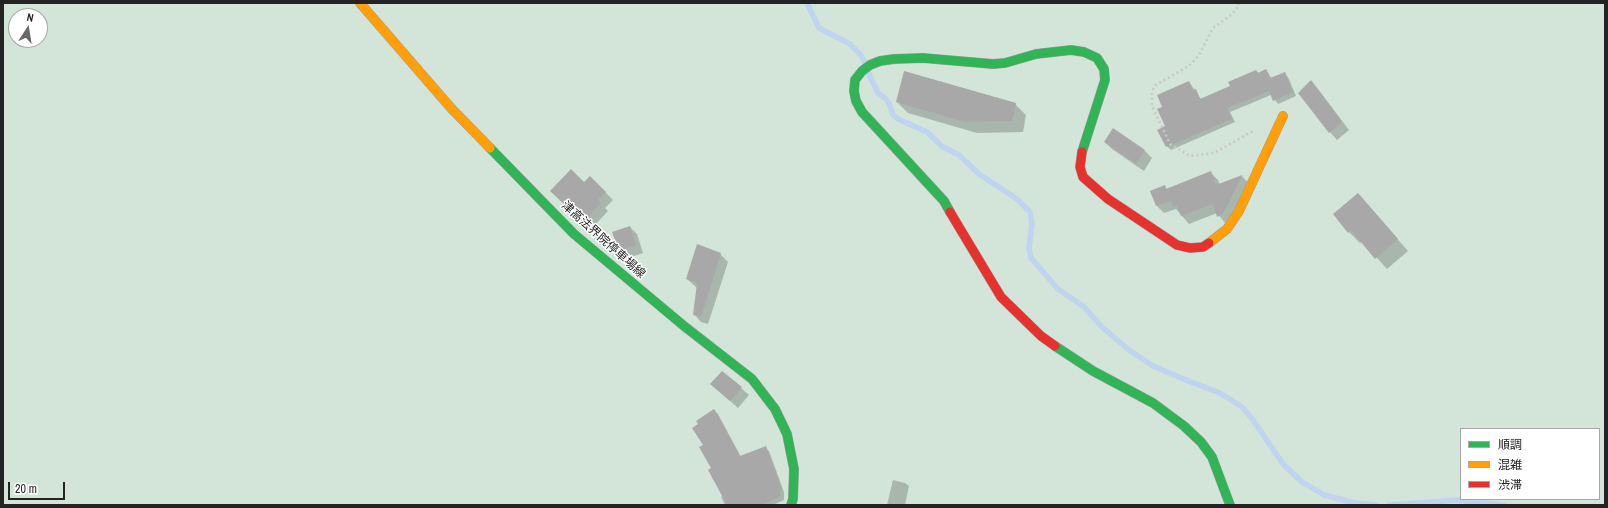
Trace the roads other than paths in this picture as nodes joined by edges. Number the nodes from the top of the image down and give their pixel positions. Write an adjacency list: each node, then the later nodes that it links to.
1 (360, 3): 3 (street, 津高法界院停車場線)
2 (1283, 116): 4 (street)
3 (791, 505)
4 (1230, 505)

